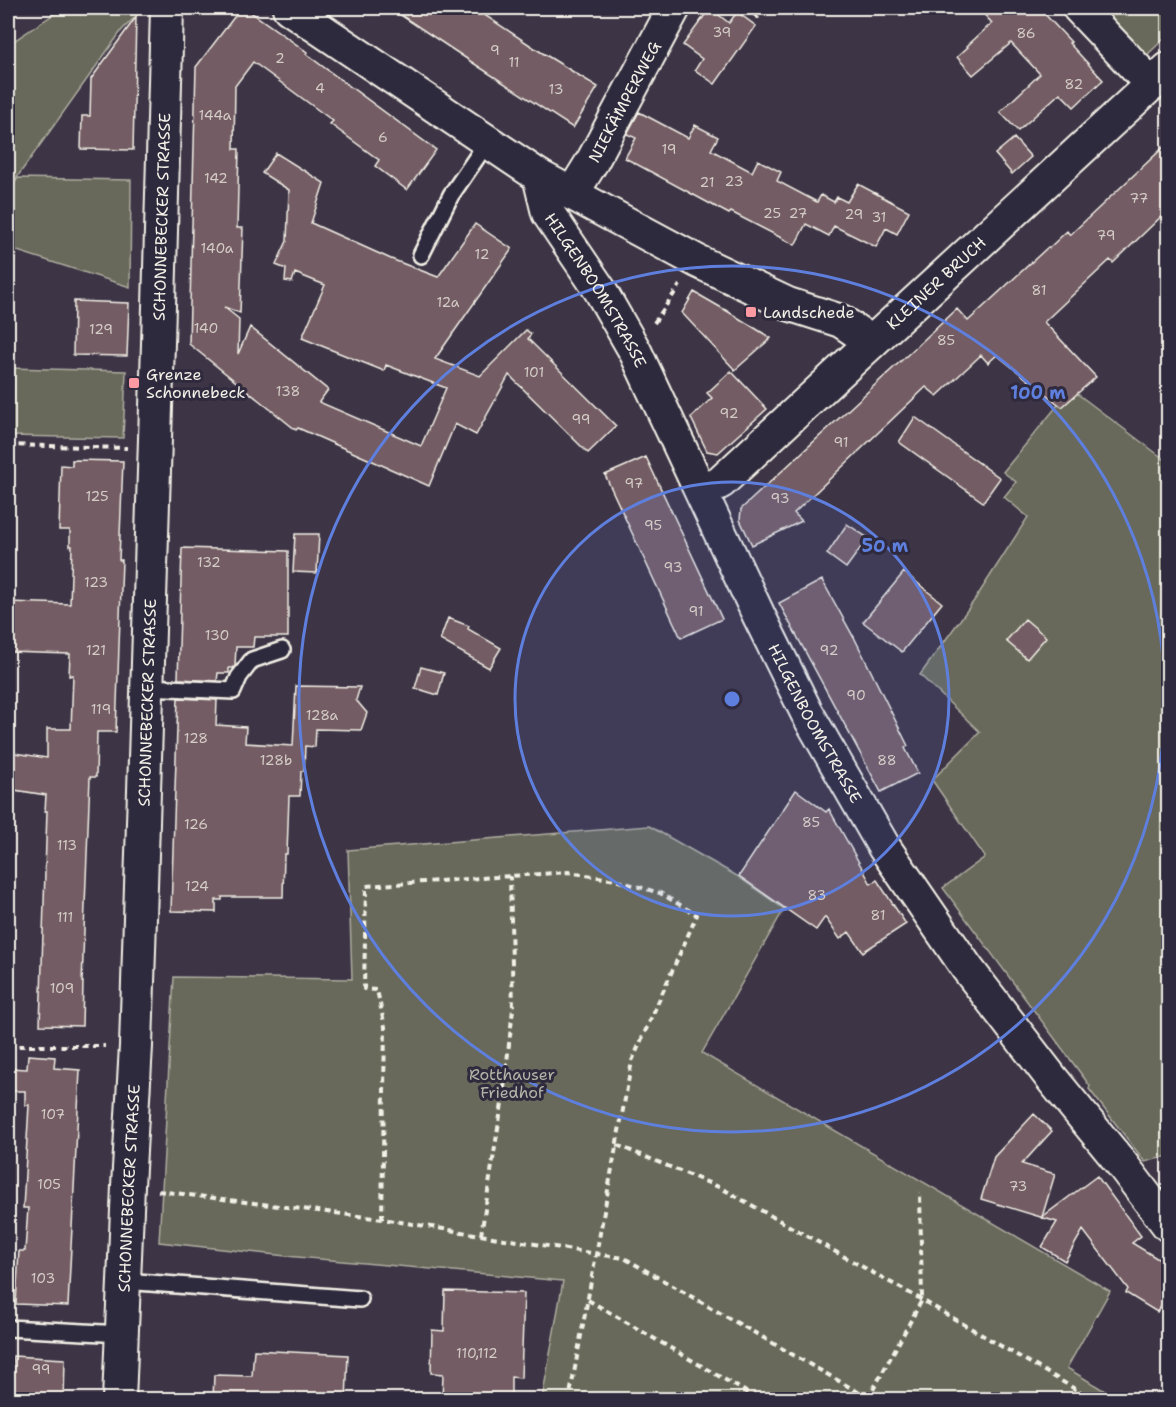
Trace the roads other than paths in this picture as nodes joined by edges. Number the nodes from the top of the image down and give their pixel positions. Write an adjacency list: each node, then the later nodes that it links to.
1 (167, 8): 13 (street, SCHONNEBECKER STRASSE)
2 (674, 8): 8 (street, NIEKÄMPERWEG)
3 (1079, 8): 5 (street)
4 (294, 9): 6 (street)
5 (1160, 77): 10 (street, KLEINER BRUCH)
6 (488, 141): 7 (street); 9 (lane)
7 (539, 176): 8 (street); 11 (street, HILGENBOOMSTRASSE)
8 (572, 194): 10 (street)
9 (421, 255)
10 (872, 342): 11 (street, KLEINER BRUCH)
11 (702, 493): 14 (street, HILGENBOOMSTRASSE)
12 (282, 650): 13 (lane)
13 (147, 687): 15 (street, SCHONNEBECKER STRASSE)
14 (1168, 1225)
15 (124, 1281): 16 (lane); 18 (street, SCHONNEBECKER STRASSE)
16 (360, 1299)
17 (8, 1328): 18 (lane)
18 (122, 1334): 19 (street, SCHONNEBECKER STRASSE)
19 (119, 1400)

